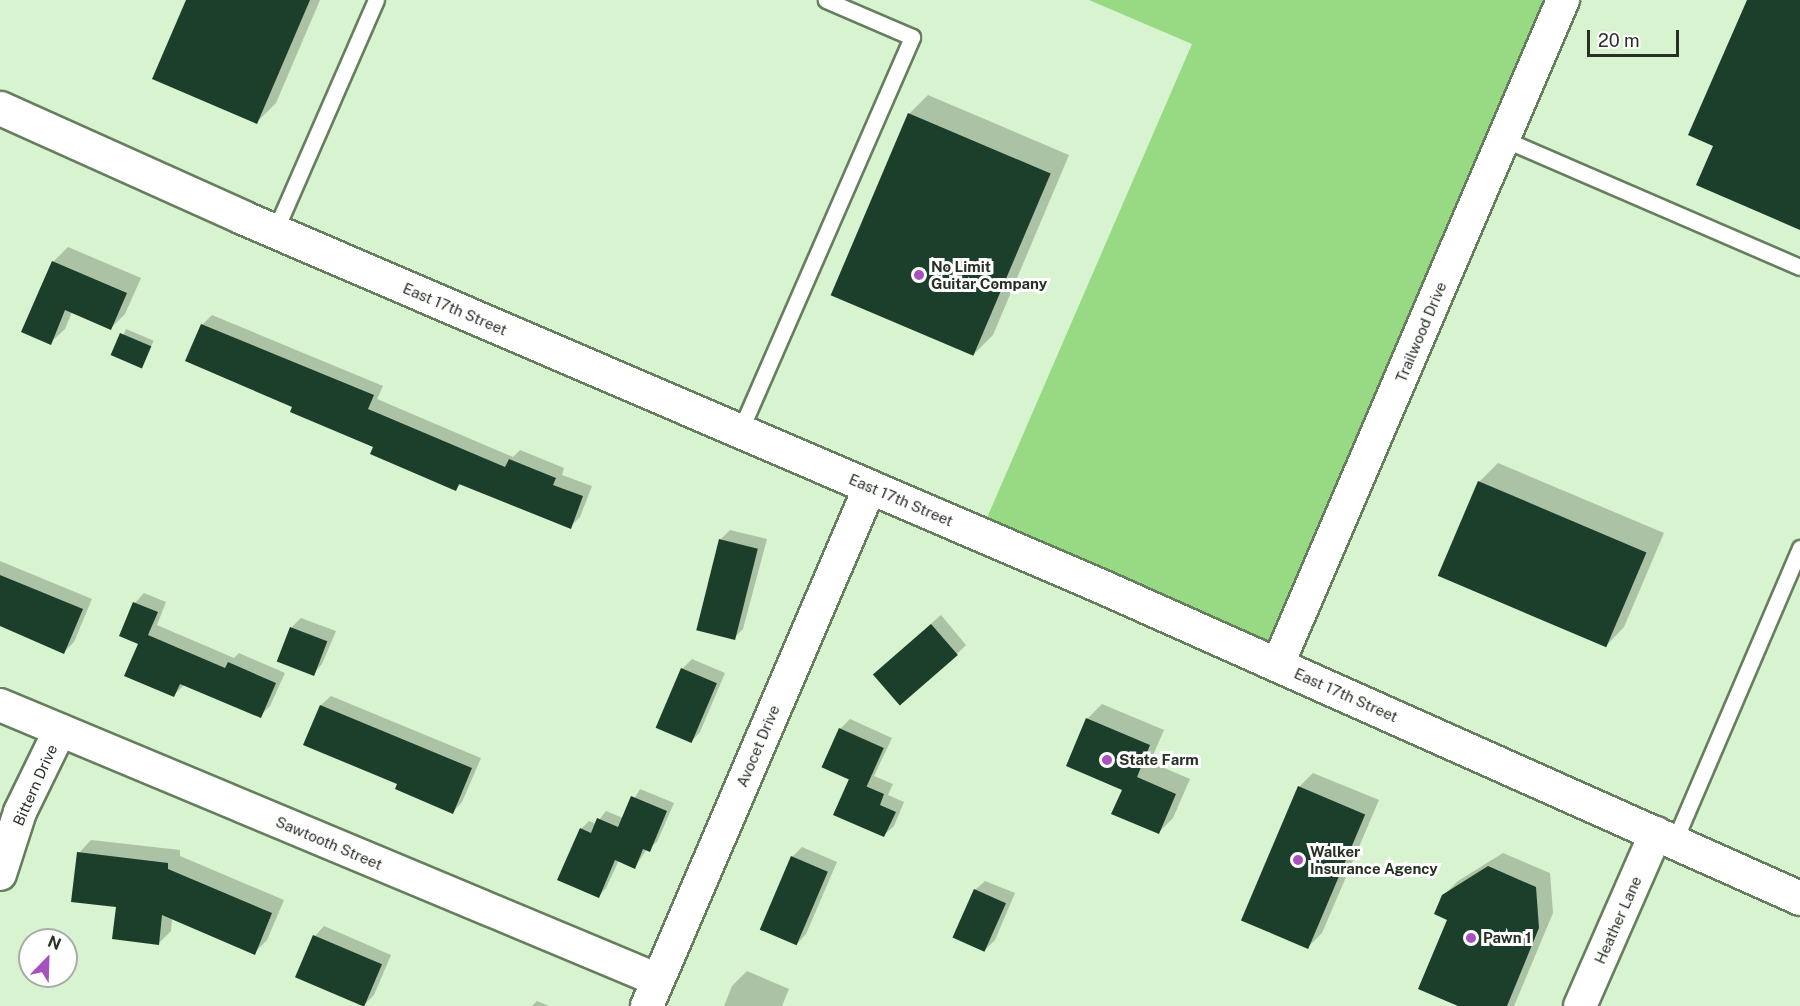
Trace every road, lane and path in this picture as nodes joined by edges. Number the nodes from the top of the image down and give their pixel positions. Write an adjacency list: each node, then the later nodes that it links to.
1 (376, 0): 6 (lane)
2 (826, 0): 8 (lane)
3 (1563, 0): 5 (street, Trailwood Drive)
4 (0, 108): 6 (main road, East 17th Street)
5 (1504, 139): 7 (lane); 11 (street, Trailwood Drive)
6 (275, 231): 8 (main road, East 17th Street)
7 (1800, 267)
8 (740, 431): 9 (main road, East 17th Street)
9 (870, 487): 11 (main road, East 17th Street); 17 (street, Avocet Drive)
10 (1800, 548): 14 (lane)
11 (1278, 664): 14 (main road, East 17th Street)
12 (0, 705): 13 (street, Sawtooth Street)
13 (60, 730): 15 (street, Bittern Drive); 17 (street, Sawtooth Street)
14 (1665, 838): 16 (main road, East 17th Street); 18 (street, Heather Lane)
15 (0, 874)
16 (1800, 898)
17 (652, 993)
18 (1580, 1006)

